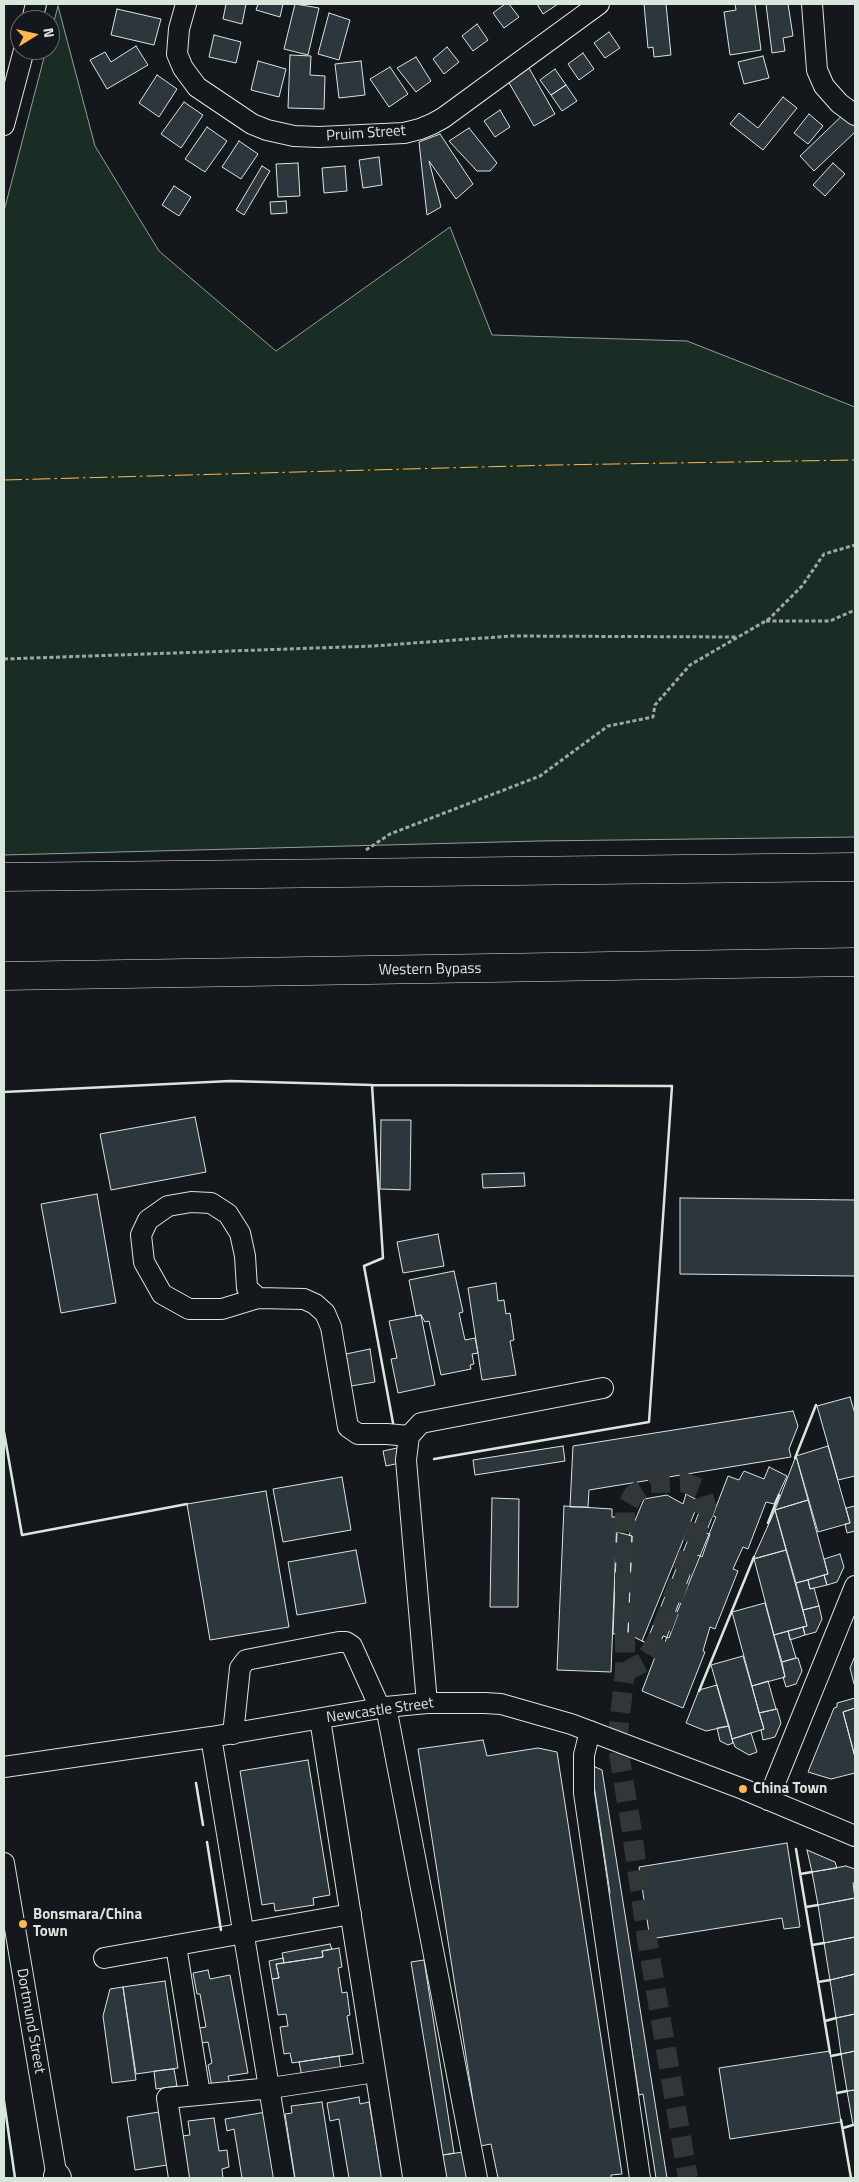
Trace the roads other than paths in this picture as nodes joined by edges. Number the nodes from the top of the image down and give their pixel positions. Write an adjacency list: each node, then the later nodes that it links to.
1 (186, 4): 2 (street, Pruim Street)
2 (599, 4)
3 (812, 4): 5 (street)
4 (21, 60): 6 (street)
5 (855, 115)
6 (4, 125)
7 (855, 867): 8 (highway)
8 (4, 877)
9 (855, 962): 10 (highway, Western Bypass)
10 (4, 976)
11 (258, 1298): 11 (street); 13 (street)
12 (603, 1388): 13 (street)
13 (409, 1436): 15 (street)
14 (855, 1586): 22 (street)
15 (427, 1702): 16 (street, Newcastle Street); 18 (street, Newcastle Street)
16 (383, 1708): 17 (street, Newcastle Street); 19 (street); 36 (street)
17 (320, 1719): 19 (street, Newcastle Street); 25 (street)
18 (590, 1731): 22 (street, Newcastle Street); 37 (street)
19 (233, 1734): 20 (street, Newcastle Street)
20 (211, 1737): 21 (street, Newcastle Street); 26 (street)
21 (4, 1767)
22 (768, 1800): 23 (street, Newcastle Street)
23 (855, 1836)
24 (4, 1863): 32 (street, Dortmund Street)
25 (351, 1914): 26 (street); 29 (street)
26 (244, 1934): 27 (street); 30 (street)
27 (176, 1946): 28 (street); 31 (street)
28 (104, 1958)
29 (375, 2072): 30 (street); 35 (street)
30 (271, 2088): 31 (street); 34 (street)
31 (200, 2094): 33 (street)
32 (57, 2178)
33 (180, 2178)
34 (284, 2178)
35 (392, 2178)
36 (477, 2178)
37 (640, 2178)

